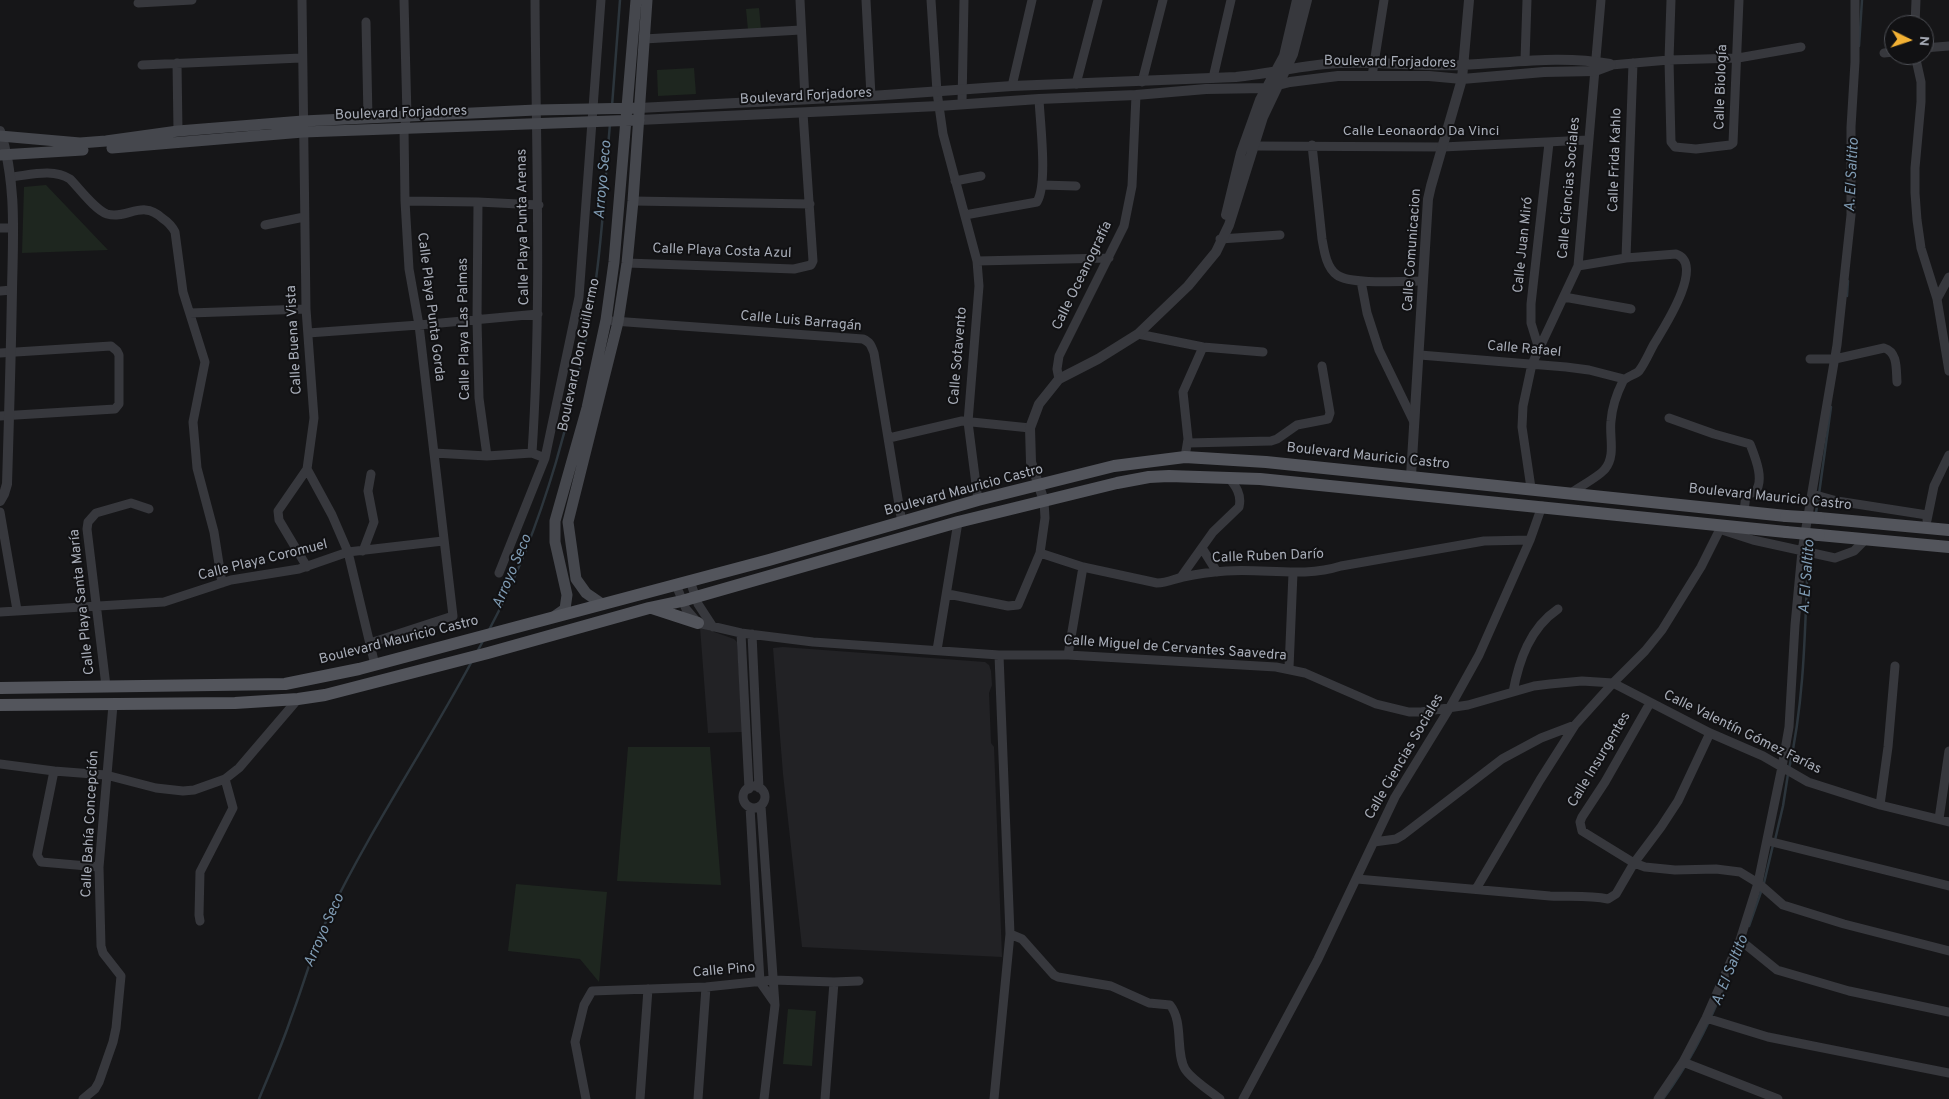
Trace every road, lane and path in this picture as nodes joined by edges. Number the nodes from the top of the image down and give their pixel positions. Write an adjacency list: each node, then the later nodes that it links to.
1 (192, 0): 26 (street)
2 (302, 0): 35 (street, Calle Buena Vista)
3 (404, 0): 70 (street, Calle Playa Punta Gorda)
4 (535, 0): 68 (street, Calle Playa Punta Arenas)
5 (601, 0): 67 (street, Boulevard Don Guillermo)
6 (636, 0): 65 (main road, Boulevard Don Guillermo)
7 (646, 0): 31 (main road, Boulevard Don Guillermo)
8 (800, 0): 30 (street)
9 (866, 0): 60 (street)
10 (931, 0): 58 (street, Calle Sotavento)
11 (964, 0): 57 (street)
12 (1032, 0): 55 (street)
13 (1098, 0): 53 (street)
14 (1163, 0): 52 (street)
15 (1231, 0): 50 (street)
16 (1297, 0): 48 (street)
17 (1307, 0): 47 (street)
18 (1384, 0): 39 (street)
19 (1469, 0): 44 (street, Calle Comunicacion)
20 (1527, 0): 37 (street)
21 (1601, 0): 46 (street, Calle Ciencias Sociales)
22 (1671, 0): 38 (street)
23 (1739, 0): 36 (street, Calle Biología)
24 (1855, 0): 132 (street)
25 (1916, 0): 28 (street)
26 (152, 1): 27 (street)
27 (138, 3)
28 (1915, 15)
29 (366, 22): 71 (street)
30 (801, 30): 31 (street); 62 (street)
31 (644, 39): 66 (main road, Boulevard Don Guillermo)
32 (1949, 46): 34 (street)
33 (1801, 47): 36 (street, Boulevard Forjadores)
34 (1934, 47)
35 (301, 58): 40 (street); 76 (street, Calle Buena Vista)
36 (1738, 58): 38 (street, Boulevard Forjadores); 38 (street, Calle Biología)
37 (1525, 60): 44 (street, Boulevard Forjadores); 46 (street, Boulevard Forjadores)
38 (1669, 60): 41 (street, Boulevard Forjadores)
39 (1375, 62): 44 (street, Boulevard Forjadores); 47 (street, Boulevard Forjadores); 49 (street)
40 (177, 63): 43 (street); 78 (street)
41 (1633, 63): 42 (street, Boulevard Forjadores); 104 (street, Calle Frida Kahlo)
42 (1611, 64): 46 (street, Boulevard Forjadores)
43 (142, 65)
44 (1463, 65): 51 (street, Calle Comunicacion)
45 (1917, 65): 114 (street)
46 (1596, 66): 51 (street, Boulevard Forjadores); 80 (street, Calle Ciencias Sociales)
47 (1286, 69): 48 (street, Boulevard Forjadores); 54 (street)
48 (1275, 71): 50 (street, Boulevard Forjadores); 56 (street)
49 (1372, 76): 51 (street, Boulevard Forjadores); 54 (street, Boulevard Forjadores)
50 (1213, 78): 52 (street, Boulevard Forjadores)
51 (1462, 79): 84 (street, Calle Comunicacion)
52 (1142, 82): 53 (street, Boulevard Forjadores)
53 (1076, 84): 55 (street, Boulevard Forjadores)
54 (1278, 85): 56 (street, Boulevard Forjadores); 83 (street)
55 (1012, 86): 57 (street, Boulevard Forjadores)
56 (1266, 88): 59 (street, Boulevard Forjadores); 102 (street)
57 (961, 90): 58 (street, Boulevard Forjadores); 63 (street)
58 (937, 92): 60 (street, Boulevard Forjadores); 64 (street, Calle Sotavento)
59 (1136, 95): 61 (street, Boulevard Forjadores); 103 (street, Calle Oceanografía)
60 (871, 96): 62 (street, Boulevard Forjadores)
61 (1039, 99): 63 (street, Boulevard Forjadores); 89 (street)
62 (805, 100): 66 (street, Boulevard Forjadores)
63 (962, 104): 64 (street, Boulevard Forjadores)
64 (939, 106): 69 (street, Boulevard Forjadores); 88 (street, Calle Sotavento)
65 (626, 108): 66 (main road, Boulevard Forjadores); 67 (main road, Boulevard Forjadores); 74 (main road, Boulevard Don Guillermo)
66 (640, 108): 72 (main road, Boulevard Don Guillermo)
67 (596, 109): 68 (main road, Boulevard Forjadores); 73 (street, Boulevard Don Guillermo)
68 (536, 110): 70 (main road, Boulevard Forjadores); 75 (street, Calle Playa Punta Arenas)
69 (803, 113): 72 (street, Boulevard Forjadores); 95 (street)
70 (407, 116): 71 (main road, Boulevard Forjadores); 77 (street, Calle Playa Punta Gorda)
71 (368, 118): 76 (main road, Boulevard Forjadores)
72 (639, 120): 74 (main road, Boulevard Forjadores); 92 (main road, Boulevard Don Guillermo)
73 (595, 121): 74 (main road, Boulevard Forjadores); 75 (main road, Boulevard Forjadores); 151 (street, Boulevard Don Guillermo)
74 (625, 121): 120 (main road, Boulevard Don Guillermo)
75 (536, 124): 77 (main road, Boulevard Forjadores); 94 (street, Calle Playa Punta Arenas)
76 (303, 127): 77 (main road, Boulevard Forjadores); 78 (main road, Boulevard Forjadores); 85 (main road, Boulevard Forjadores); 97 (street, Calle Buena Vista)
77 (404, 128): 91 (street, Calle Playa Punta Gorda)
78 (178, 131): 79 (main road, Boulevard Forjadores)
79 (0, 134): 85 (street)
80 (1588, 140): 81 (street, Calle Leonaordo Da Vinci); 107 (street, Calle Ciencias Sociales)
81 (1549, 143): 84 (street, Calle Leonaordo Da Vinci); 126 (street, Calle Juan Miró)
82 (1312, 145): 83 (street, Calle Leonaordo Da Vinci); 84 (street, Calle Leonaordo Da Vinci); 109 (street)
83 (1254, 146): 102 (street)
84 (1443, 148): 110 (street, Calle Comunicacion)
85 (4, 159): 87 (street)
86 (981, 176): 88 (street)
87 (12, 177): 100 (street); 117 (street)
88 (955, 181): 96 (street, Calle Sotavento)
89 (1042, 185): 90 (street); 96 (street)
90 (1076, 186)
91 (404, 201): 93 (street); 122 (street, Calle Playa Punta Gorda)
92 (632, 201): 95 (street); 106 (main road, Boulevard Don Guillermo)
93 (478, 202): 94 (street); 119 (street, Calle Playa Las Palmas)
94 (539, 204): 118 (street, Calle Playa Punta Arenas)
95 (810, 204): 106 (street, Calle Playa Costa Azul)
96 (965, 215): 105 (street, Calle Sotavento)
97 (304, 217): 98 (street); 115 (street, Calle Buena Vista)
98 (265, 225)
99 (0, 228): 100 (street)
100 (13, 228): 111 (street)
101 (1280, 236): 102 (street)
102 (1222, 239): 124 (street)
103 (1109, 258): 105 (street); 136 (street, Calle Oceanografía)
104 (1626, 258): 107 (street); 137 (street)
105 (977, 261): 141 (street, Calle Sotavento)
106 (627, 263): 121 (main road, Boulevard Don Guillermo)
107 (1578, 266): 113 (street, Calle Ciencias Sociales)
108 (1949, 277): 114 (street)
109 (1361, 281): 110 (street); 142 (street)
110 (1423, 281): 130 (street, Calle Comunicacion)
111 (12, 290): 112 (street); 127 (street)
112 (0, 291)
113 (1564, 297): 116 (street); 126 (street, Calle Ciencias Sociales)
114 (1937, 299): 135 (street)
115 (306, 309): 117 (street); 123 (street, Calle Buena Vista)
116 (1631, 309)
117 (190, 313): 188 (street)
118 (538, 314): 119 (street); 147 (street, Calle Playa Punta Arenas)
119 (477, 320): 122 (street); 148 (street, Calle Playa Las Palmas)
120 (606, 320): 121 (street, Calle Luis Barragán); 198 (main road, Boulevard Don Guillermo)
121 (618, 322): 144 (street, Calle Luis Barragán); 192 (main road, Boulevard Don Guillermo)
122 (419, 325): 123 (street); 146 (street, Calle Playa Punta Gorda)
123 (308, 333): 152 (street, Calle Buena Vista)
124 (1138, 334): 125 (street); 136 (street)
125 (1203, 347): 128 (street); 145 (street)
126 (1539, 349): 133 (street, Calle Ciencias Sociales)
127 (12, 352): 129 (street); 139 (street); 139 (street)
128 (1262, 352)
129 (0, 353)
130 (1420, 355): 133 (street, Calle Rafael); 142 (street, Calle Comunicacion)
131 (1810, 359): 132 (street)
132 (1835, 359): 138 (street); 159 (street)
133 (1532, 364): 137 (street, Calle Rafael); 157 (street, Calle Ciencias Sociales)
134 (1322, 366): 145 (street)
135 (1949, 371)
136 (1059, 379): 143 (street)
137 (1624, 379): 158 (street)
138 (1897, 382)
139 (4, 416): 161 (street)
140 (1669, 418): 165 (street)
141 (968, 422): 143 (street); 144 (street); 160 (street, Calle Sotavento)
142 (1414, 422): 154 (street, Calle Comunicacion)
143 (1030, 428): 156 (street)
144 (888, 438): 169 (street, Calle Luis Barragán)
145 (1188, 443): 150 (street)
146 (434, 453): 148 (street); 174 (street, Calle Playa Punta Gorda)
147 (532, 453): 148 (street); 151 (street)
148 (487, 456)
149 (1949, 456): 168 (street)
150 (1185, 457): 154 (main road, Boulevard Mauricio Castro); 156 (main road, Boulevard Mauricio Castro)
151 (545, 458): 184 (street, Boulevard Don Guillermo)
152 (307, 469): 179 (street); 181 (street)
153 (371, 474): 177 (street)
154 (1411, 476): 157 (main road, Boulevard Mauricio Castro)
155 (1228, 477): 162 (main road, Boulevard Mauricio Castro); 163 (main road, Boulevard Mauricio Castro); 176 (street)
156 (1039, 485): 160 (main road, Boulevard Mauricio Castro); 162 (street)
157 (1530, 488): 158 (main road, Boulevard Mauricio Castro)
158 (1571, 493): 165 (main road, Boulevard Mauricio Castro)
159 (1812, 494): 168 (street); 178 (street)
160 (978, 500): 169 (main road, Boulevard Mauricio Castro)
161 (0, 501)
162 (1044, 502): 167 (main road, Boulevard Mauricio Castro); 180 (street)
163 (1542, 506): 170 (main road, Boulevard Mauricio Castro); 172 (street, Calle Ciencias Sociales)
164 (149, 509): 193 (street, Calle Playa Santa María)
165 (1744, 511): 168 (main road, Boulevard Mauricio Castro, bridge)
166 (0, 512): 196 (street)
167 (958, 522): 190 (street); 191 (main road, Boulevard Mauricio Castro)
168 (1926, 522): 171 (main road, Boulevard Mauricio Castro)
169 (902, 523): 187 (main road, Boulevard Mauricio Castro)
170 (1722, 527): 173 (main road, Boulevard Mauricio Castro, bridge); 178 (street); 210 (street)
171 (1949, 530)
172 (1530, 540): 185 (street, Calle Ruben Darío); 218 (street, Calle Ciencias Sociales)
173 (1865, 540): 175 (main road, Boulevard Mauricio Castro); 178 (street)
174 (443, 541): 177 (street, Calle Playa Coromuel); 203 (street, Calle Playa Punta Gorda)
175 (1949, 547)
176 (1202, 548): 183 (street); 186 (street)
177 (363, 550): 179 (street, Calle Playa Coromuel)
178 (1802, 551): 223 (street)
179 (348, 552): 181 (street, Calle Playa Coromuel); 203 (street)
180 (1040, 554): 182 (street, Calle Ruben Darío); 190 (street)
181 (307, 567): 188 (street, Calle Playa Coromuel)
182 (1083, 567): 186 (street, Calle Ruben Darío); 206 (street)
183 (1217, 572): 185 (street, Calle Ruben Darío); 186 (street, Calle Ruben Darío)
184 (499, 573)
185 (1293, 573): 209 (street)
186 (1182, 577)
187 (690, 581): 189 (main road, Boulevard Mauricio Castro); 191 (street)
188 (222, 583): 193 (street, Calle Playa Coromuel)
189 (676, 586): 191 (street); 192 (main road, Boulevard Mauricio Castro)
190 (948, 594): 204 (street)
191 (688, 600): 194 (main road, Boulevard Mauricio Castro); 199 (street); 200 (street)
192 (602, 604): 198 (main road, Boulevard Mauricio Castro)
193 (95, 605): 196 (street, Calle Playa Coromuel); 211 (street, Calle Playa Santa María)
194 (650, 608): 199 (main road); 214 (main road, Boulevard Mauricio Castro)
195 (1558, 609): 213 (street)
196 (17, 610): 197 (street, Calle Playa Coromuel)
197 (0, 612)
198 (553, 617): 207 (main road, Boulevard Mauricio Castro)
199 (698, 623): 200 (street, Calle Miguel de Cervantes Saavedra)
200 (713, 627): 201 (street, Calle Miguel de Cervantes Saavedra)
201 (741, 633): 202 (street, Calle Miguel de Cervantes Saavedra); 227 (street)
202 (752, 634): 204 (street, Calle Miguel de Cervantes Saavedra); 228 (street)
203 (370, 643): 207 (street)
204 (937, 650): 205 (street, Calle Miguel de Cervantes Saavedra)
205 (999, 655): 206 (street, Calle Miguel de Cervantes Saavedra); 243 (street)
206 (1068, 655): 209 (street, Calle Miguel de Cervantes Saavedra)
207 (376, 665): 211 (main road, Boulevard Mauricio Castro)
208 (1896, 666): 229 (street)
209 (1289, 668): 218 (street, Calle Miguel de Cervantes Saavedra)
210 (1613, 683): 213 (street, Calle Miguel de Cervantes Saavedra); 215 (street, Calle Valentín Gómez Farías); 219 (street)
211 (106, 686): 212 (main road, Boulevard Mauricio Castro)
212 (0, 688)
213 (1513, 692): 218 (street, Calle Miguel de Cervantes Saavedra)
214 (298, 699): 217 (main road, Boulevard Mauricio Castro); 226 (street)
215 (1650, 703): 220 (street, Calle Valentín Gómez Farías); 236 (street, Calle Insurgentes)
216 (0, 705): 217 (main road, Boulevard Mauricio Castro)
217 (113, 705): 225 (street, Calle Bahía Concepción)
218 (1449, 709): 234 (street, Calle Ciencias Sociales)
219 (1575, 725): 234 (street); 241 (street)
220 (1710, 733): 223 (street, Calle Valentín Gómez Farías); 236 (street)
221 (1949, 751): 232 (street)
222 (0, 764): 224 (street)
223 (1782, 767): 229 (street, Calle Valentín Gómez Farías); 235 (street)
224 (54, 771): 225 (street); 237 (street)
225 (106, 775): 226 (street); 237 (street, Calle Bahía Concepción)
226 (225, 779): 242 (street)
227 (749, 788): 228 (street); 231 (street)
228 (759, 788): 230 (street)
229 (1880, 805): 232 (street, Calle Valentín Gómez Farías)
230 (761, 806): 231 (street); 246 (street)
231 (750, 807): 248 (street)
232 (1939, 819): 233 (street, Calle Valentín Gómez Farías)
233 (1949, 822)
234 (1374, 842): 238 (street, Calle Ciencias Sociales)
235 (1768, 842): 239 (street); 240 (street)
236 (1634, 864): 239 (street); 241 (street)
237 (99, 867): 258 (street, Calle Bahía Concepción)
238 (1357, 879): 241 (street); 266 (street, Calle Ciencias Sociales)
239 (1758, 883): 244 (street); 245 (street)
240 (1949, 886)
241 (1476, 889)
242 (200, 921)
243 (1010, 934): 264 (street); 265 (street)
244 (1740, 940): 253 (street); 254 (street)
245 (1949, 951)
246 (773, 980): 248 (street, Calle Pino); 249 (street, Calle Pino); 252 (street)
247 (859, 981): 249 (street, Calle Pino)
248 (760, 982): 250 (street, Calle Pino); 252 (street)
249 (834, 982): 263 (street)
250 (706, 987): 251 (street, Calle Pino); 261 (street)
251 (648, 989): 259 (street, Calle Pino); 260 (street)
252 (775, 1004): 262 (street)
253 (1949, 1012)
254 (1706, 1018): 255 (street); 256 (street)
255 (1683, 1062): 257 (street); 267 (street)
256 (1949, 1074)
257 (1661, 1097)
258 (83, 1099)
259 (586, 1099)
260 (640, 1099)
261 (698, 1099)
262 (764, 1099)
263 (825, 1099)
264 (994, 1099)
265 (1220, 1099)
266 (1243, 1099)
267 (1778, 1099)

